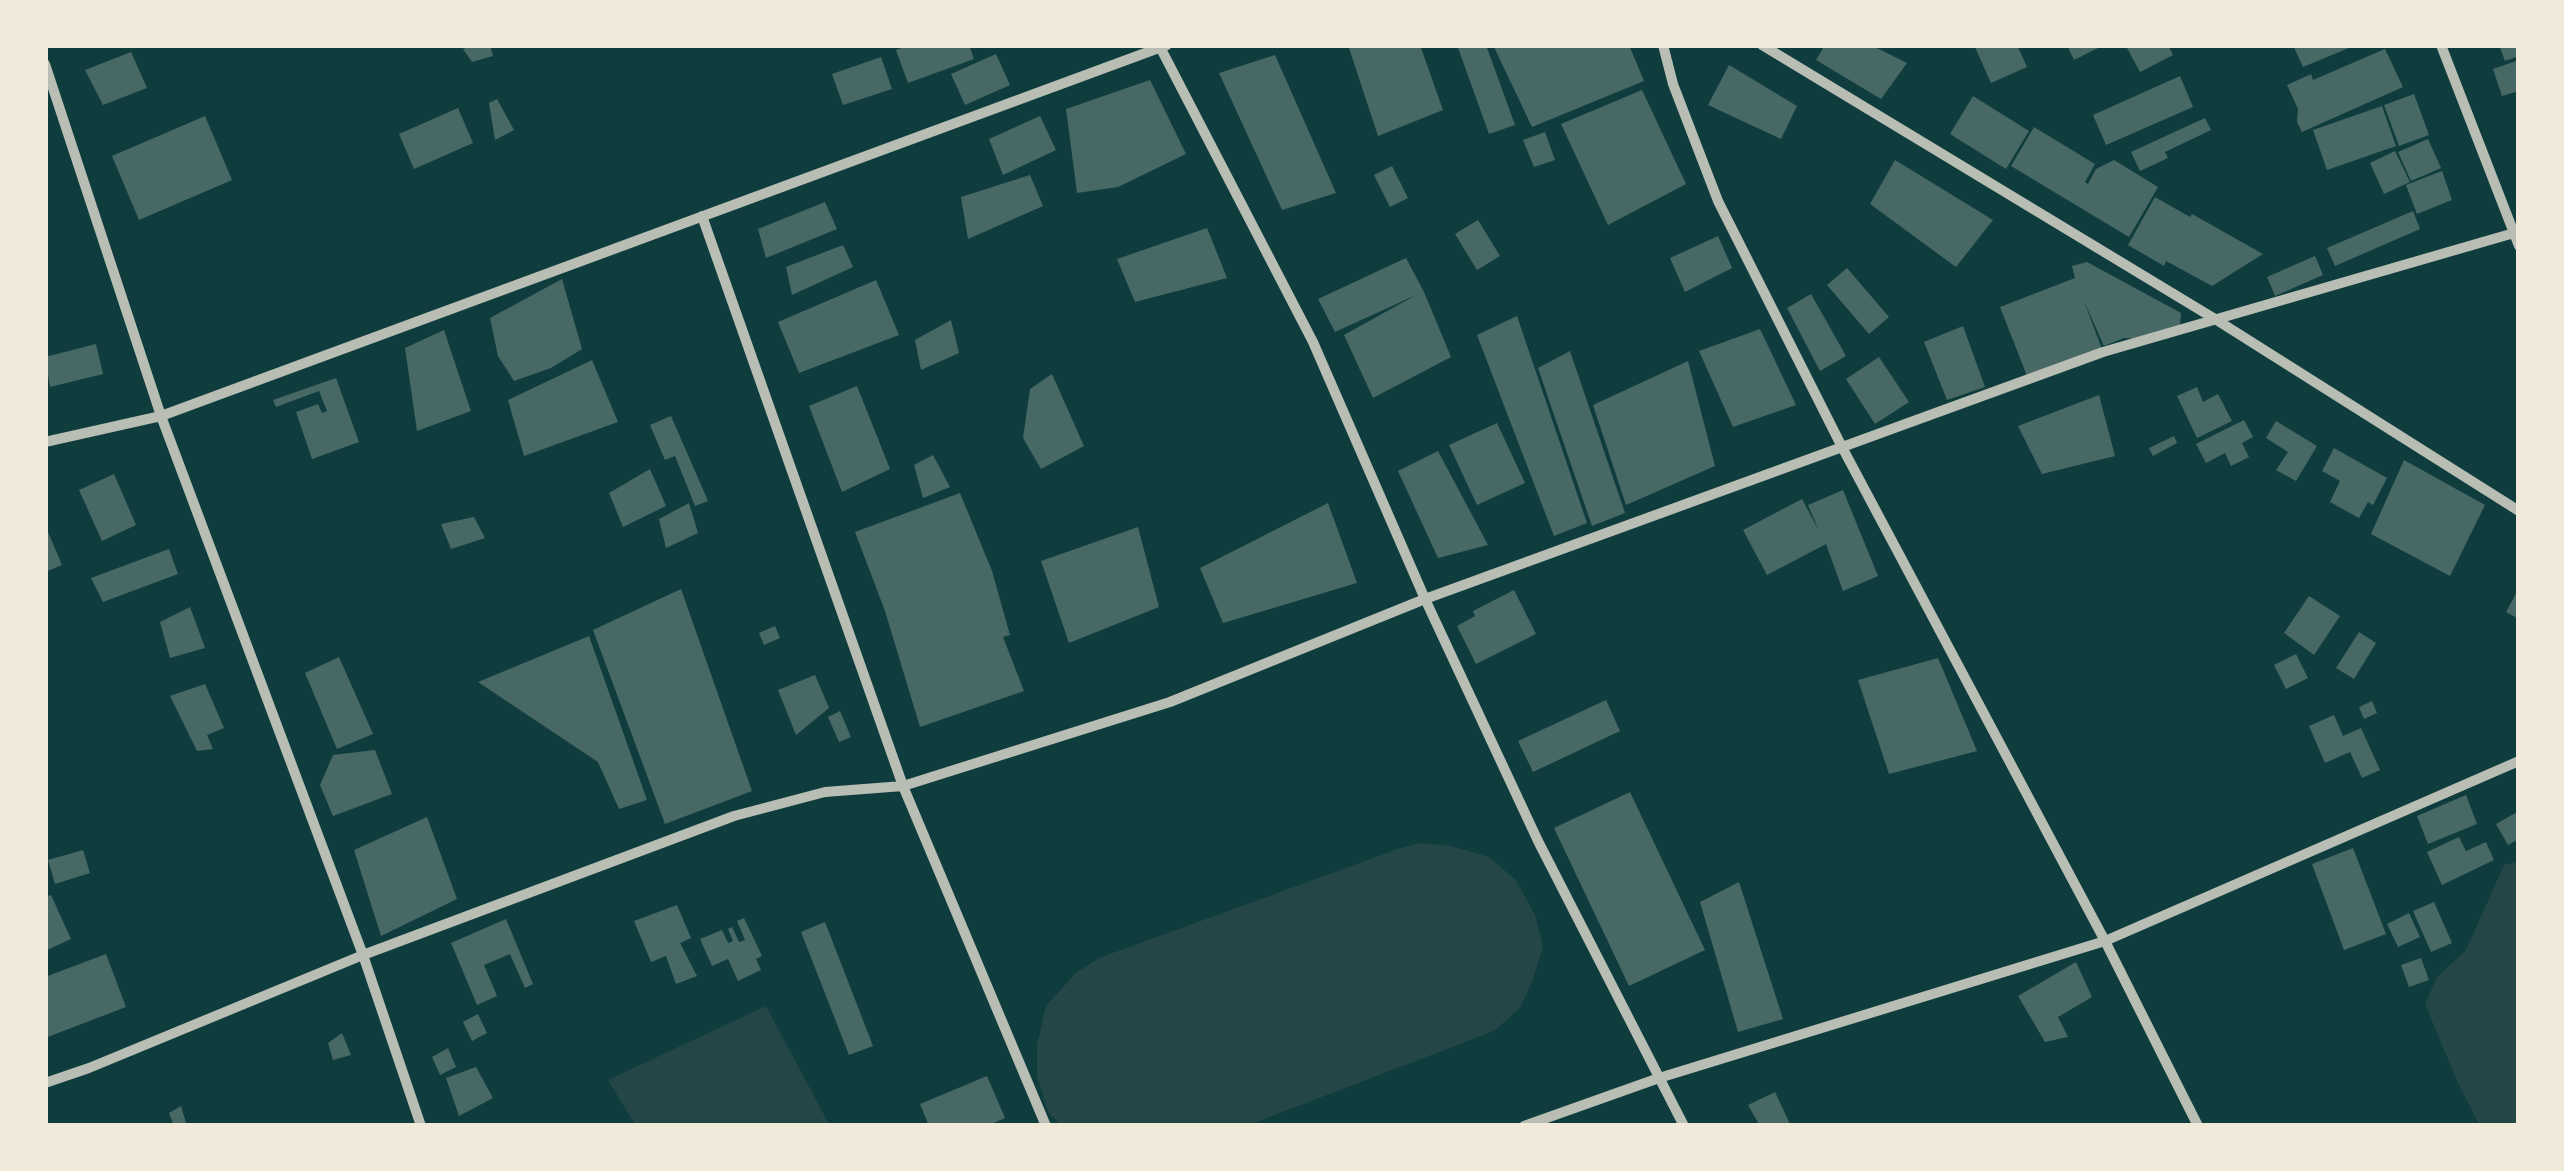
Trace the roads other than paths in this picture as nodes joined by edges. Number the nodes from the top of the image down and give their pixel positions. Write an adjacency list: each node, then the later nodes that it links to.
1 (1664, 45): 12 (street)
2 (1762, 45): 9 (street)
3 (2442, 45): 7 (street)
4 (1162, 46): 6 (street); 14 (street)
5 (45, 64): 10 (street)
6 (702, 216): 10 (street); 16 (street)
7 (2514, 233): 8 (street); 9 (street)
8 (2519, 246)
9 (2215, 319): 12 (street); 13 (street)
10 (161, 416): 11 (street); 18 (street)
11 (45, 442)
12 (1842, 447): 14 (street); 17 (street)
13 (2519, 511)
14 (1424, 599): 16 (street); 19 (street)
15 (2519, 760): 17 (street)
16 (902, 786): 18 (street); 22 (street)
17 (2105, 942): 19 (street); 25 (street)
18 (363, 955): 20 (street); 21 (street)
19 (1659, 1078): 23 (street); 24 (street)
20 (45, 1082)
21 (420, 1126)
22 (1046, 1126)
23 (1524, 1126)
24 (1684, 1126)
25 (2198, 1126)

